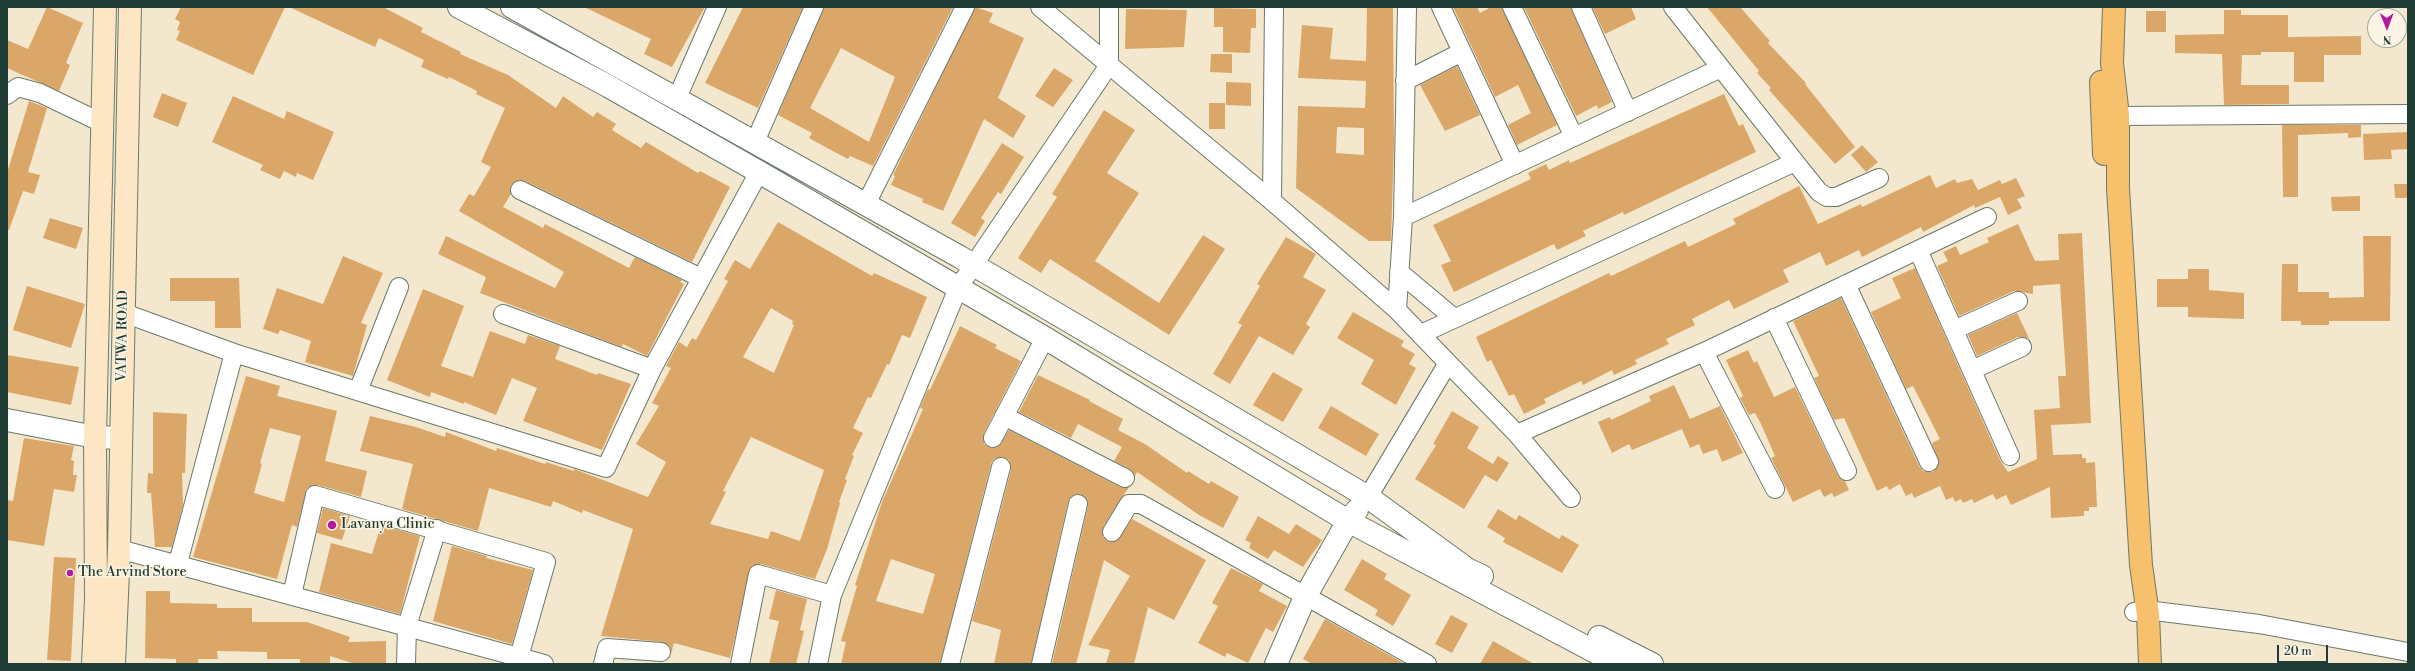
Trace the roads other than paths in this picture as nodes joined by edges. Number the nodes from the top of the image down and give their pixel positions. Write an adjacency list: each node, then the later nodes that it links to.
1 (105, 7): 27 (main road, VATWA ROAD)
2 (130, 7): 48 (main road, VATWA ROAD)
3 (458, 7): 32 (street)
4 (512, 7): 23 (street)
5 (717, 7): 23 (street)
6 (814, 7): 29 (street)
7 (965, 7): 36 (street)
8 (1040, 7): 19 (street)
9 (1109, 7): 19 (street)
10 (1274, 7): 35 (street)
11 (1407, 7): 21 (street)
12 (1441, 7): 18 (street)
13 (1512, 7): 28 (street)
14 (1581, 7): 24 (street)
15 (1674, 7): 20 (street)
16 (2102, 7): 85 (main road)
17 (2114, 7): 26 (main road)
18 (1462, 52): 21 (street); 31 (street)
19 (1109, 65): 35 (street); 40 (street)
20 (1721, 68): 24 (street); 30 (street)
21 (1406, 81): 37 (street)
22 (7, 95): 27 (street)
23 (677, 98): 29 (street)
24 (1628, 112): 28 (street)
25 (2408, 114): 26 (street)
26 (2118, 116): 85 (main road)
27 (102, 123): 65 (main road, VATWA ROAD)
28 (1574, 137): 31 (street)
29 (755, 142): 36 (street)
30 (1794, 162): 33 (street); 50 (street)
31 (1515, 164): 37 (street)
32 (759, 172): 42 (street); 45 (street)
33 (1879, 178)
34 (520, 190): 42 (street)
35 (1272, 201): 47 (street)
36 (866, 204): 40 (street)
37 (1403, 217): 41 (street)
38 (1988, 217): 39 (street)
39 (1918, 250): 43 (street); 52 (street)
40 (973, 265): 45 (street); 74 (street)
41 (1399, 272): 47 (street); 50 (street)
42 (701, 278): 59 (street)
43 (1846, 284): 51 (street); 69 (street)
44 (399, 287): 61 (street)
45 (958, 288): 54 (street); 83 (street)
46 (2018, 301): 52 (street)
47 (1397, 310): 53 (street)
48 (124, 314): 57 (street); 66 (main road, VATWA ROAD)
49 (503, 314): 59 (street)
50 (1454, 318): 53 (street)
51 (1774, 318): 56 (street); 71 (street)
52 (1954, 330): 60 (street)
53 (1421, 334): 58 (street)
54 (1045, 338): 62 (street); 77 (street)
55 (2022, 348): 60 (street)
56 (1704, 352): 64 (street); 73 (street)
57 (234, 353): 61 (street); 81 (street)
58 (1448, 363): 64 (street); 74 (street)
59 (652, 369): 61 (street)
60 (1972, 370): 68 (street)
61 (358, 391)
62 (1004, 416): 67 (street); 72 (street)
63 (7, 420): 65 (street)
64 (1516, 434): 75 (street)
65 (95, 437): 66 (street); 90 (main road, VATWA ROAD)
66 (121, 438): 80 (main road, VATWA ROAD)
67 (993, 438)
68 (2010, 456)
69 (1929, 462)
70 (1001, 467): 97 (street)
71 (1847, 471)
72 (1125, 478)
73 (1775, 489)
74 (1368, 497): 77 (street); 102 (street)
75 (1571, 498)
76 (1078, 504): 98 (street)
77 (1348, 521): 84 (street); 101 (street)
78 (437, 529): 82 (street); 86 (street); 89 (street)
79 (1112, 532): 84 (street)
80 (119, 549): 81 (street); 91 (main road, VATWA ROAD)
81 (178, 563): 82 (street)
82 (292, 595): 86 (street)
83 (832, 595): 95 (street); 96 (street)
84 (1305, 596): 99 (street); 100 (street)
85 (2141, 611): 88 (street); 103 (main road); 104 (main road)
86 (406, 626): 89 (street); 92 (street)
87 (661, 652): 94 (street)
88 (2408, 652)
89 (519, 657): 93 (street)
90 (93, 664)
91 (114, 664)
92 (406, 664)
93 (544, 664)
94 (603, 664)
95 (740, 664)
96 (818, 664)
97 (950, 664)
98 (1041, 664)
99 (1276, 664)
100 (1427, 664)
101 (1618, 664)
102 (1652, 664)
103 (2137, 664)
104 (2150, 664)

